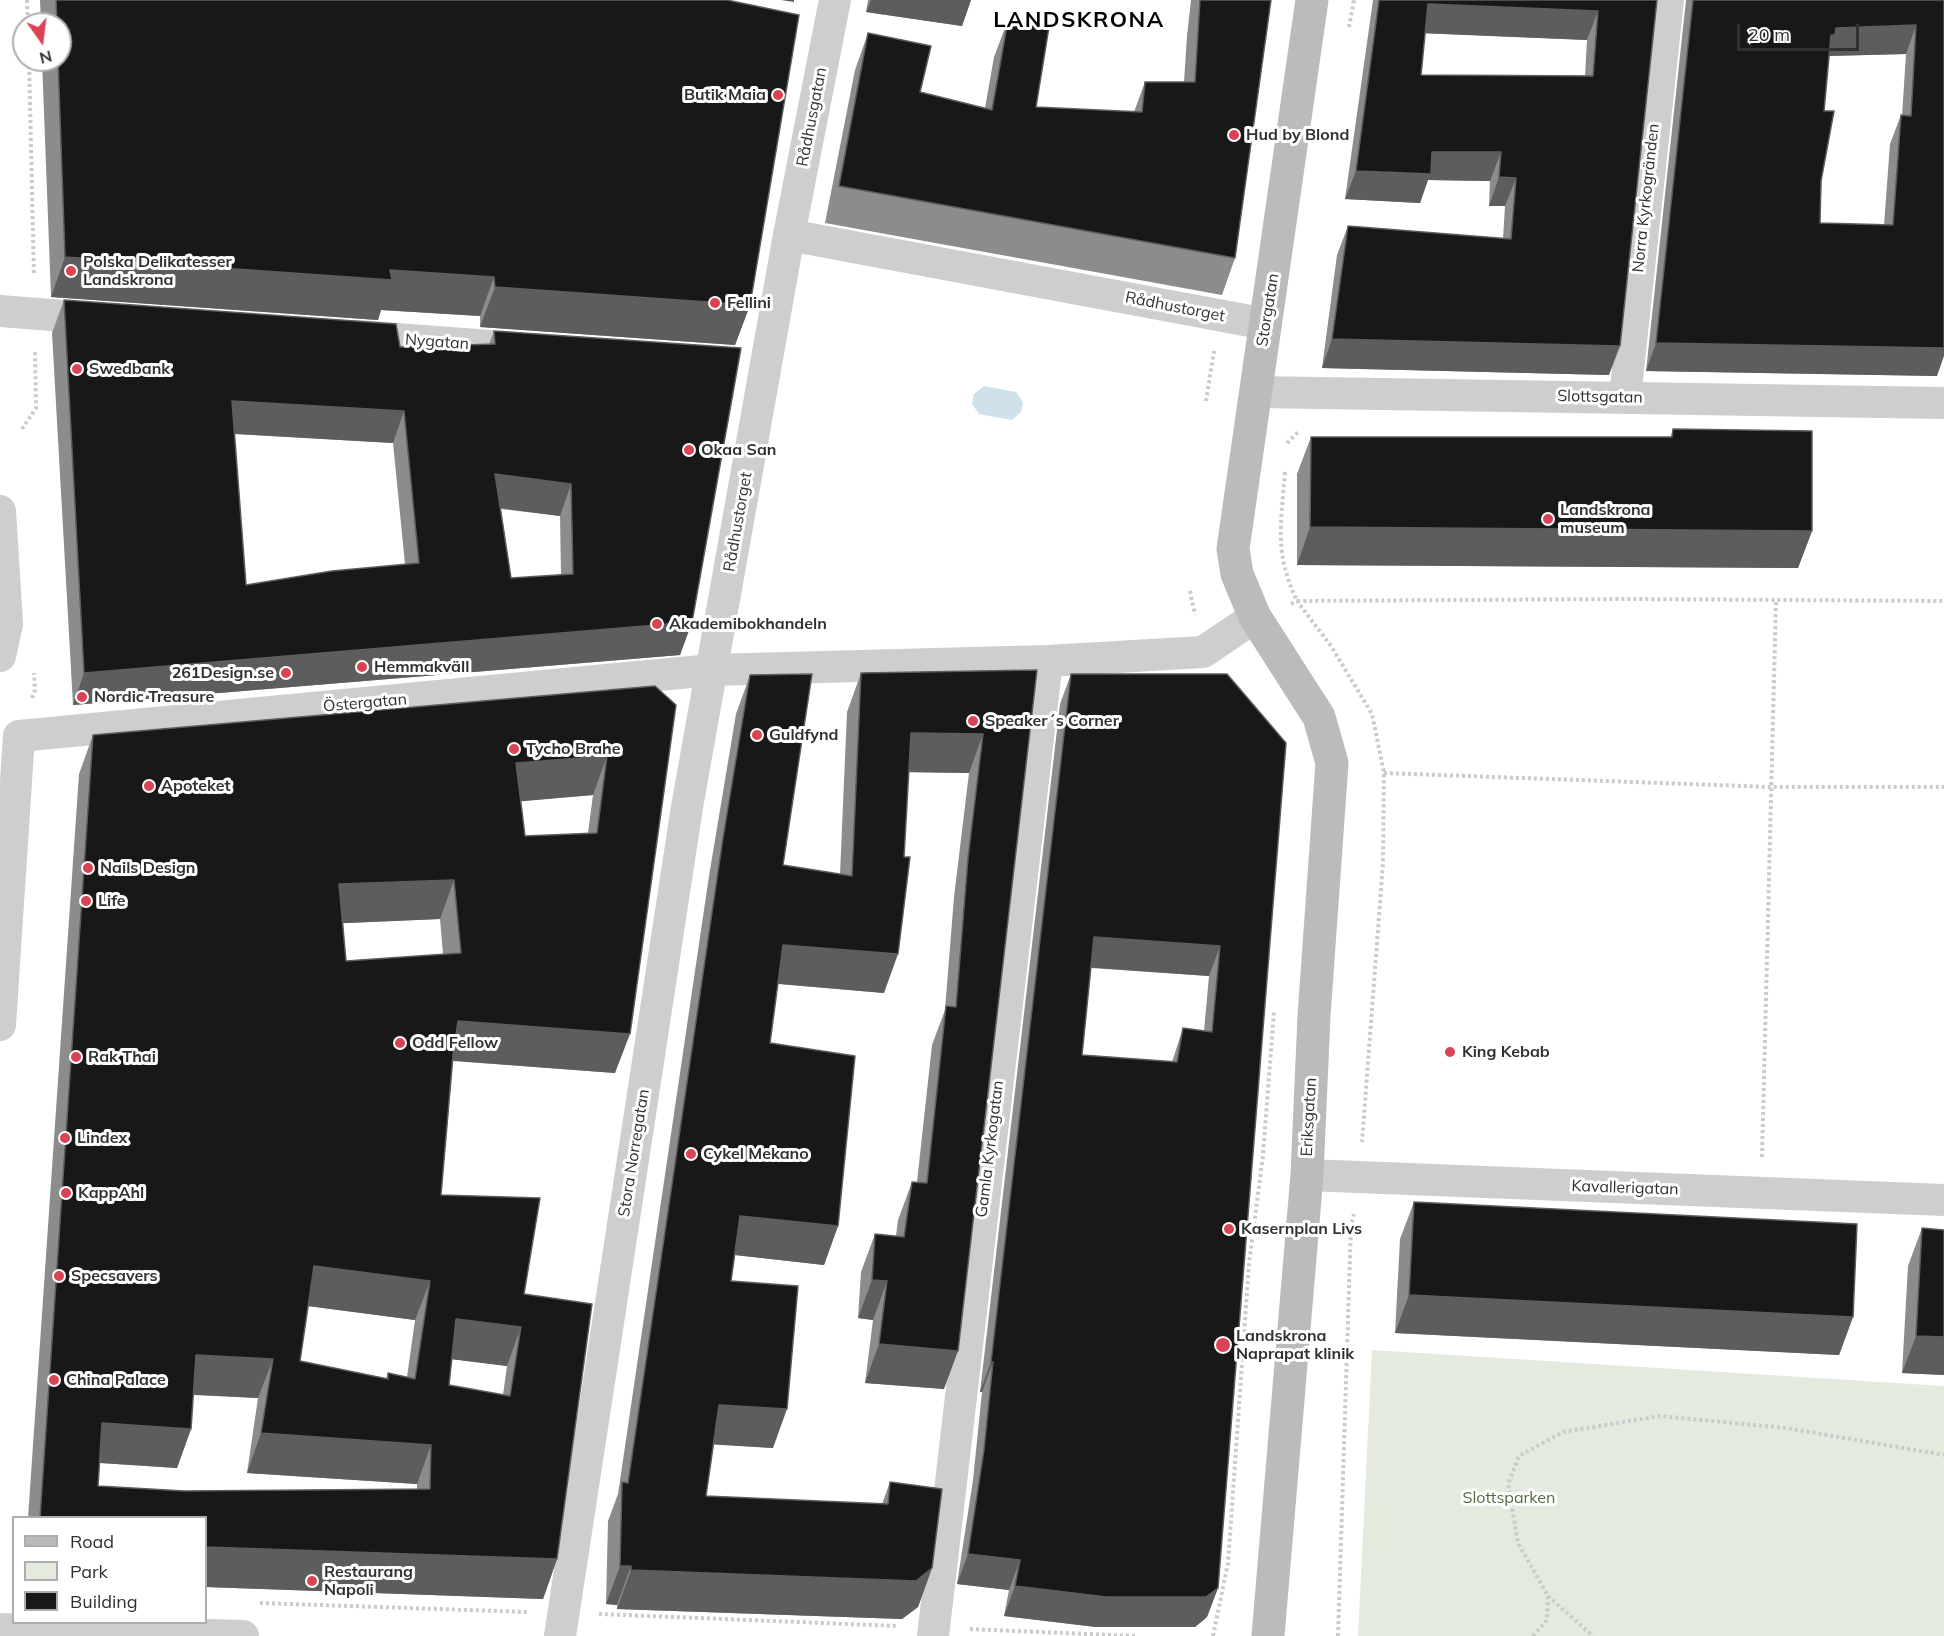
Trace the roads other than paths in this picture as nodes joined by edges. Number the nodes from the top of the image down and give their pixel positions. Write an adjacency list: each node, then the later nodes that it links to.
1 (836, 0): 4 (street, Rådhusgatan)
2 (1312, 0): 7 (street, Storgatan)
3 (1668, 0): 11 (street, Norra Kyrkogränden)
4 (789, 235): 7 (street, Rådhustorget); 17 (street, Rådhustorget)
5 (0, 311): 6 (street)
6 (129, 321)
7 (1266, 324): 10 (street, Storgatan)
8 (329, 334): 9 (street, Nygatan)
9 (542, 349)
10 (1256, 392): 11 (street, Slottsgatan); 14 (street, Storgatan)
11 (1626, 397): 12 (street, Slottsgatan)
12 (1944, 402)
13 (0, 511): 15 (street)
14 (1255, 617): 16 (street); 19 (street, Eriksgatan)
15 (0, 656)
16 (1047, 661): 17 (street); 23 (street, Gamla Kyrkogatan)
17 (711, 670): 18 (street, Östergatan); 21 (street, Stora Norregatan)
18 (0, 1025)
19 (1306, 1175): 20 (street, Kavallerigatan); 25 (street, Eriksgatan)
20 (1944, 1200)
21 (562, 1624)
22 (0, 1629): 24 (street)
23 (934, 1632)
24 (243, 1636)
25 (1268, 1636)

